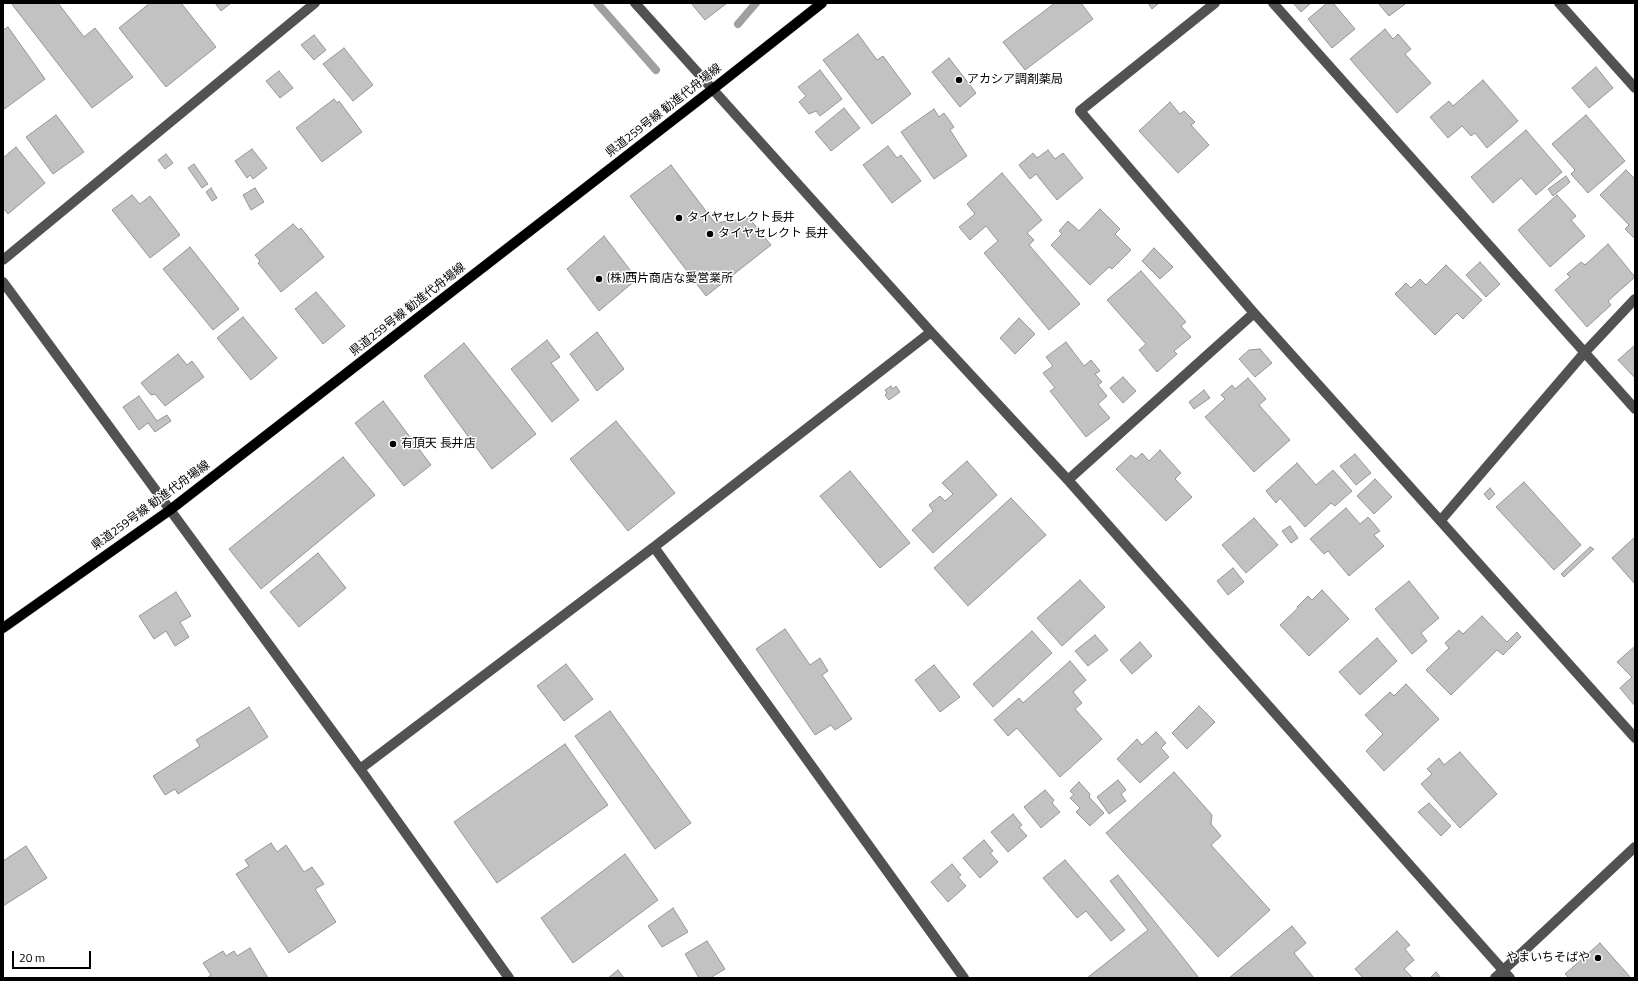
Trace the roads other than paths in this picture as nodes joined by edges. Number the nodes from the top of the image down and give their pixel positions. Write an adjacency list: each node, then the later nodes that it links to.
1 (315, 3): 9 (street)
2 (635, 3): 8 (street)
3 (822, 3): 8 (main road, 県道259号線 勧進代舟場線)
4 (1215, 3): 12 (street)
5 (1272, 3): 14 (street)
6 (1559, 3): 7 (street)
7 (1635, 88)
8 (713, 90): 13 (street); 17 (main road, 県道259号線 勧進代舟場線)
9 (3, 260)
10 (3, 282): 17 (street)
11 (1635, 299): 14 (street)
12 (1254, 314): 16 (street); 18 (street)
13 (931, 332): 16 (street); 19 (street)
14 (1585, 352): 15 (street); 18 (street)
15 (1635, 409)
16 (1068, 480): 24 (street)
17 (170, 510): 20 (main road, 県道259号線 勧進代舟場線); 22 (street)
18 (1441, 520): 21 (street)
19 (654, 547): 22 (street); 26 (street)
20 (3, 628)
21 (1635, 738)
22 (360, 769): 25 (street)
23 (1635, 847): 24 (street)
24 (1507, 974): 27 (street)
25 (510, 978)
26 (964, 978)
27 (1495, 978)

